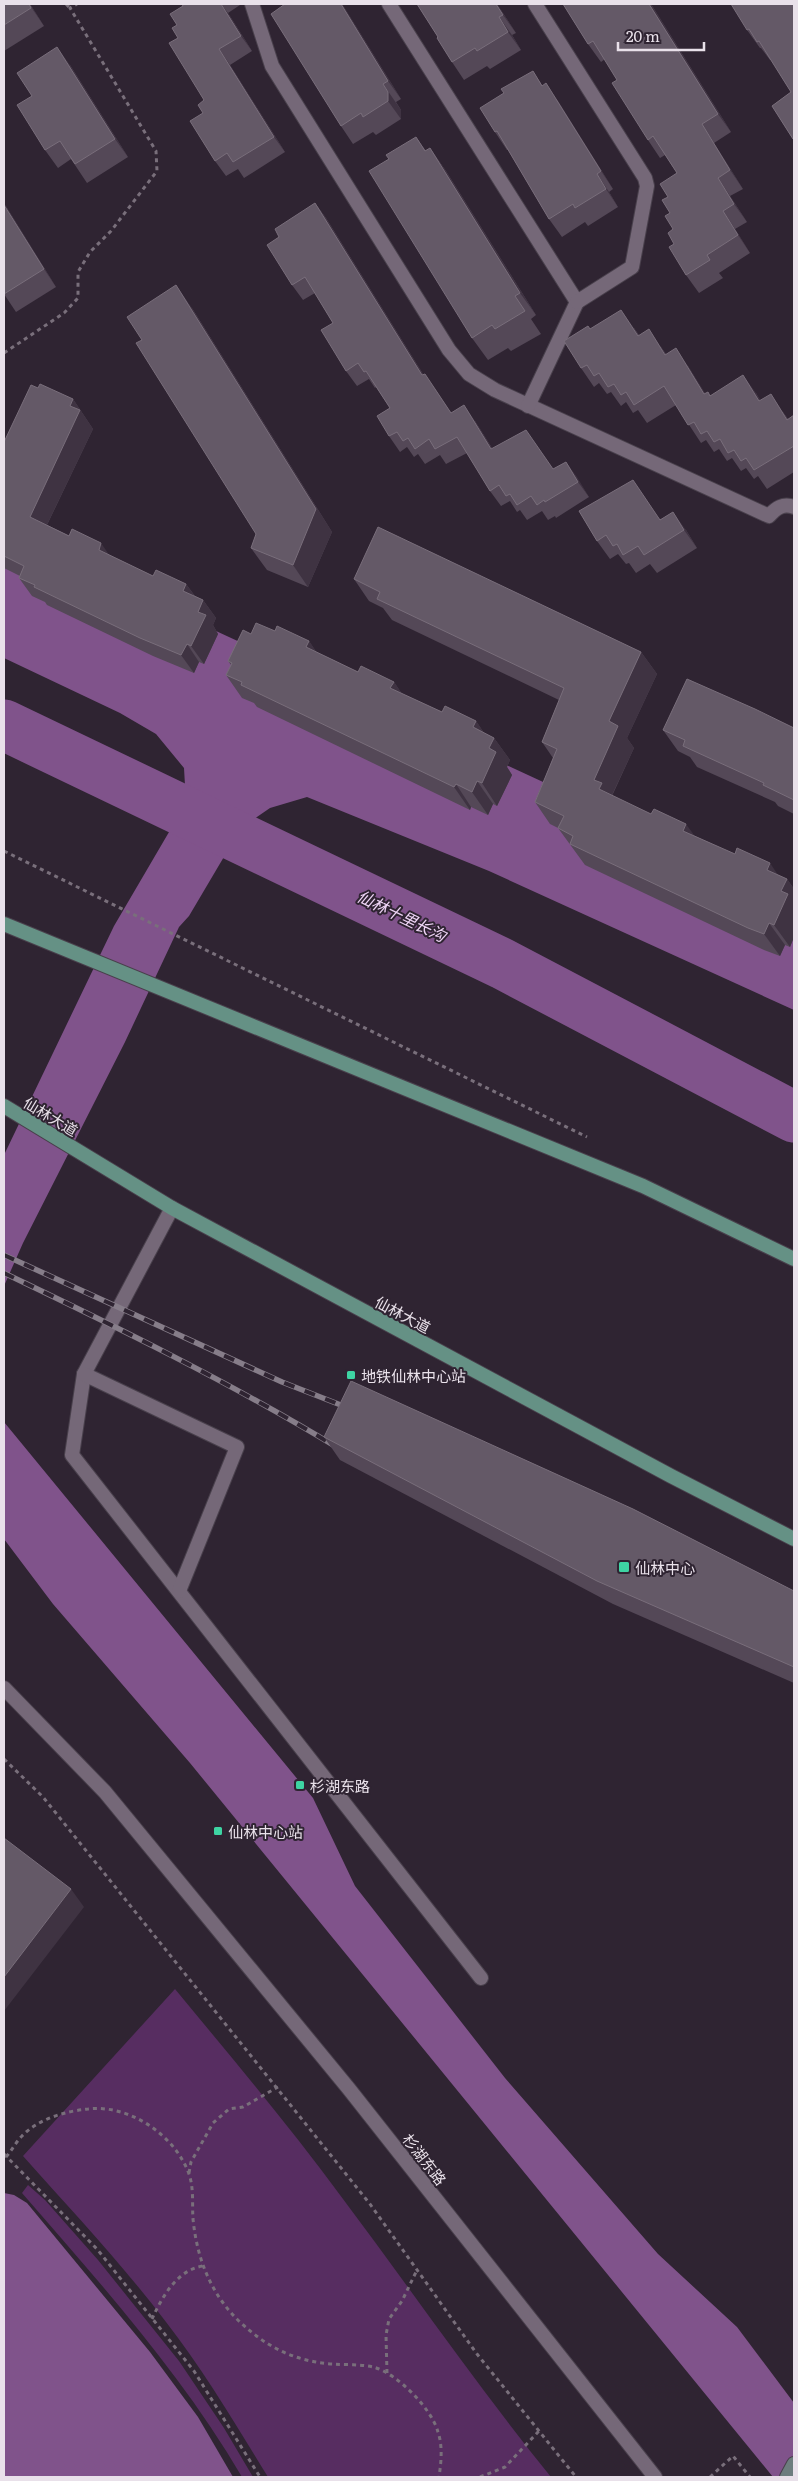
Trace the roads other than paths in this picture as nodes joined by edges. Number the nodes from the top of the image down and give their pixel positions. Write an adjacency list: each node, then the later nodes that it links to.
1 (389, 4): 4 (street)
2 (535, 4): 4 (street)
3 (255, 5): 5 (street)
4 (577, 302): 5 (street)
5 (528, 406): 6 (street)
6 (794, 507)
7 (4, 924): 10 (main road)
8 (4, 1106): 9 (main road, 仙林大道)
9 (172, 1208): 11 (street); 12 (main road, 仙林大道)
10 (794, 1259)
11 (84, 1374): 13 (street); 13 (street)
12 (794, 1539)
13 (179, 1591): 15 (street)
14 (4, 1688): 17 (street, 杉湖东路)
15 (481, 1978)
16 (794, 2464): 18 (main road)
17 (655, 2477)
18 (787, 2477)

